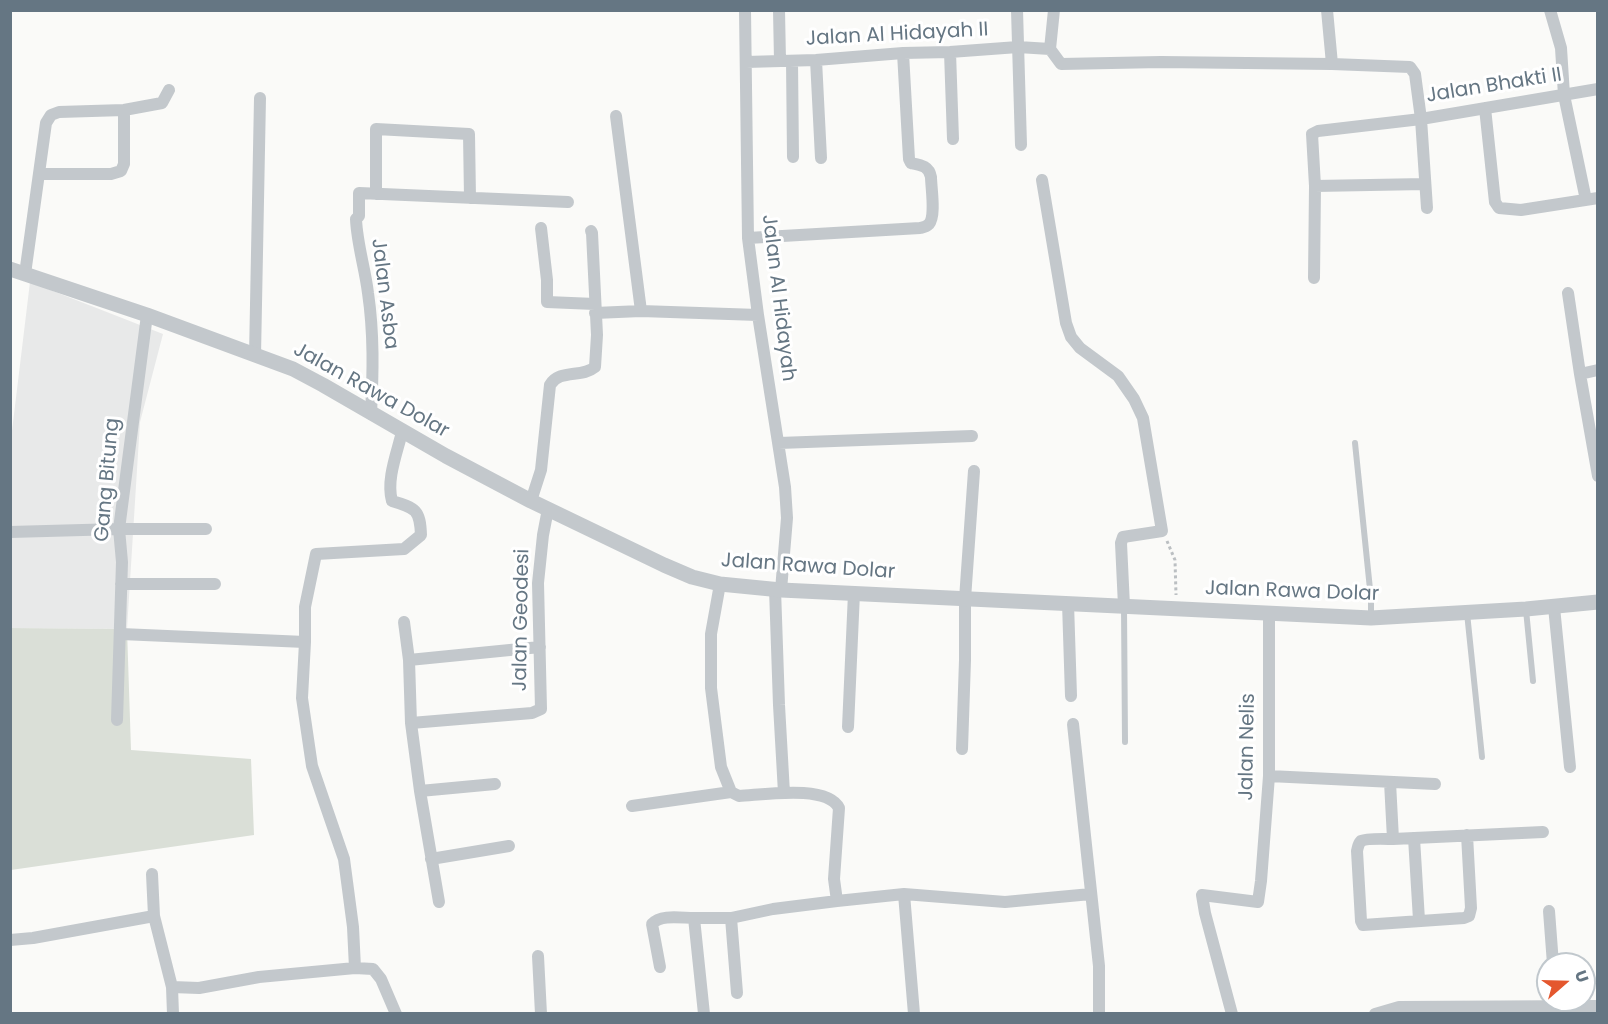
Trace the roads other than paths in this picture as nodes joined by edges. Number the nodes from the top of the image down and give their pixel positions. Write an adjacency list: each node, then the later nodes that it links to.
1 (745, 10): 13 (street, Jalan Al Hidayah)
2 (779, 10): 12 (street)
3 (1017, 10): 7 (street)
4 (1054, 10): 8 (street)
5 (1327, 10): 14 (street)
6 (1550, 10): 17 (street)
7 (1018, 47): 8 (street, Jalan Al Hidayah II); 10 (street, Jalan Al Hidayah II); 24 (street)
8 (1050, 49): 14 (street)
9 (903, 52): 10 (street, Jalan Al Hidayah II); 11 (street, Jalan Al Hidayah II); 38 (street)
10 (950, 52): 23 (street)
11 (816, 60): 12 (street, Jalan Al Hidayah II); 26 (street)
12 (786, 61): 13 (street, Jalan Al Hidayah II); 25 (street)
13 (746, 62): 38 (street, Jalan Al Hidayah)
14 (1332, 64): 22 (street, Jalan Bhakti II)
15 (1598, 89): 17 (street, Jalan Bhakti II)
16 (169, 90): 20 (street)
17 (1564, 95): 19 (street, Jalan Bhakti II); 33 (street)
18 (260, 98): 46 (street)
19 (1485, 108): 22 (street, Jalan Bhakti II); 33 (street)
20 (124, 110): 27 (street); 27 (street)
21 (616, 116): 43 (street)
22 (1421, 120): 29 (street); 30 (street)
23 (953, 139)
24 (1021, 145)
25 (793, 157)
26 (821, 158)
27 (40, 174): 39 (street)
28 (1042, 180): 69 (street)
29 (1425, 184): 30 (street); 35 (street)
30 (1315, 186): 40 (street)
31 (376, 194): 32 (street); 32 (street); 49 (street, Jalan Asba)
32 (470, 198): 34 (street)
33 (1592, 199)
34 (568, 202)
35 (1427, 208)
36 (541, 228): 42 (street)
37 (591, 231): 42 (street)
38 (748, 238): 45 (street, Jalan Al Hidayah)
39 (18, 272): 44 (street, Jalan Rawa Dolar)
40 (1314, 278)
41 (1568, 293): 48 (street)
42 (595, 309): 43 (street); 56 (street)
43 (641, 311): 45 (street)
44 (147, 315): 46 (street, Jalan Rawa Dolar); 58 (street, Gang Bitung)
45 (758, 315): 52 (street, Jalan Al Hidayah)
46 (255, 356): 49 (street, Jalan Rawa Dolar)
47 (1598, 370): 48 (street)
48 (1580, 374): 55 (street)
49 (371, 414): 50 (street, Jalan Rawa Dolar)
50 (402, 432): 56 (street, Jalan Rawa Dolar); 77 (street)
51 (972, 436): 52 (street)
52 (779, 443): 64 (street, Jalan Al Hidayah)
53 (1355, 443): 74 (lane)
54 (974, 471): 66 (street)
55 (1598, 476)
56 (531, 501): 57 (street, Jalan Rawa Dolar)
57 (548, 509): 62 (street, Jalan Rawa Dolar); 78 (street, Jalan Geodesi)
58 (119, 529): 59 (street); 60 (street); 63 (street, Gang Bitung)
59 (206, 529)
60 (10, 532)
61 (215, 584): 63 (street)
62 (720, 584): 64 (street, Jalan Rawa Dolar); 95 (street)
63 (121, 585): 76 (street, Gang Bitung)
64 (778, 590): 65 (street, Jalan Rawa Dolar); 96 (street, Jalan Al Hidayah)
65 (854, 593): 66 (street, Jalan Rawa Dolar); 85 (street)
66 (965, 599): 68 (street, Jalan Rawa Dolar); 87 (street)
67 (1598, 602): 70 (street, Jalan Rawa Dolar)
68 (1068, 603): 69 (street, Jalan Rawa Dolar); 81 (street)
69 (1124, 606): 72 (street, Jalan Rawa Dolar); 86 (lane)
70 (1554, 608): 71 (street, Jalan Rawa Dolar); 89 (street)
71 (1526, 609): 73 (street, Jalan Rawa Dolar); 80 (lane)
72 (1269, 613): 74 (street, Jalan Rawa Dolar); 90 (street, Jalan Nelis)
73 (1467, 613): 74 (street, Jalan Rawa Dolar); 88 (lane)
74 (1371, 618)
75 (404, 622): 79 (street)
76 (121, 634): 77 (street); 82 (street, Gang Bitung)
77 (305, 642): 118 (street)
78 (540, 647): 79 (street); 83 (street, Jalan Geodesi)
79 (409, 660): 83 (street)
80 (1533, 681)
81 (1071, 696)
82 (117, 720)
83 (411, 723): 94 (street)
84 (1073, 724): 106 (street)
85 (848, 727)
86 (1125, 742)
87 (962, 749)
88 (1482, 757)
89 (1570, 767)
90 (1269, 777): 91 (street); 129 (street, Jalan Nelis)
91 (1390, 782): 93 (street); 101 (street)
92 (495, 784): 94 (street)
93 (1435, 784)
94 (420, 791): 103 (street)
95 (731, 792): 96 (street); 97 (street)
96 (784, 793): 107 (street)
97 (632, 806)
98 (1543, 832): 99 (street)
99 (1467, 835): 100 (street); 113 (street)
100 (1414, 838): 101 (street); 113 (street)
101 (1393, 839): 113 (street)
102 (509, 846): 103 (street)
103 (431, 859): 108 (street)
104 (152, 874): 110 (street)
105 (904, 894): 106 (street); 107 (street); 127 (street)
106 (1092, 894): 128 (street)
107 (837, 901): 112 (street)
108 (439, 902)
109 (1549, 911): 115 (street)
110 (154, 916): 114 (street); 119 (street)
111 (694, 918): 112 (street); 117 (street); 126 (street)
112 (731, 918): 120 (street)
113 (1419, 920)
114 (10, 940)
115 (1552, 952)
116 (538, 956): 125 (street)
117 (660, 967)
118 (355, 968): 119 (street); 124 (street)
119 (172, 987): 123 (street)
120 (736, 993)
121 (1536, 1005): 122 (street)
122 (1493, 1010): 130 (street)
123 (173, 1014)
124 (396, 1014)
125 (541, 1014)
126 (704, 1014)
127 (914, 1014)
128 (1099, 1014)
129 (1232, 1014)
130 (1375, 1014)

